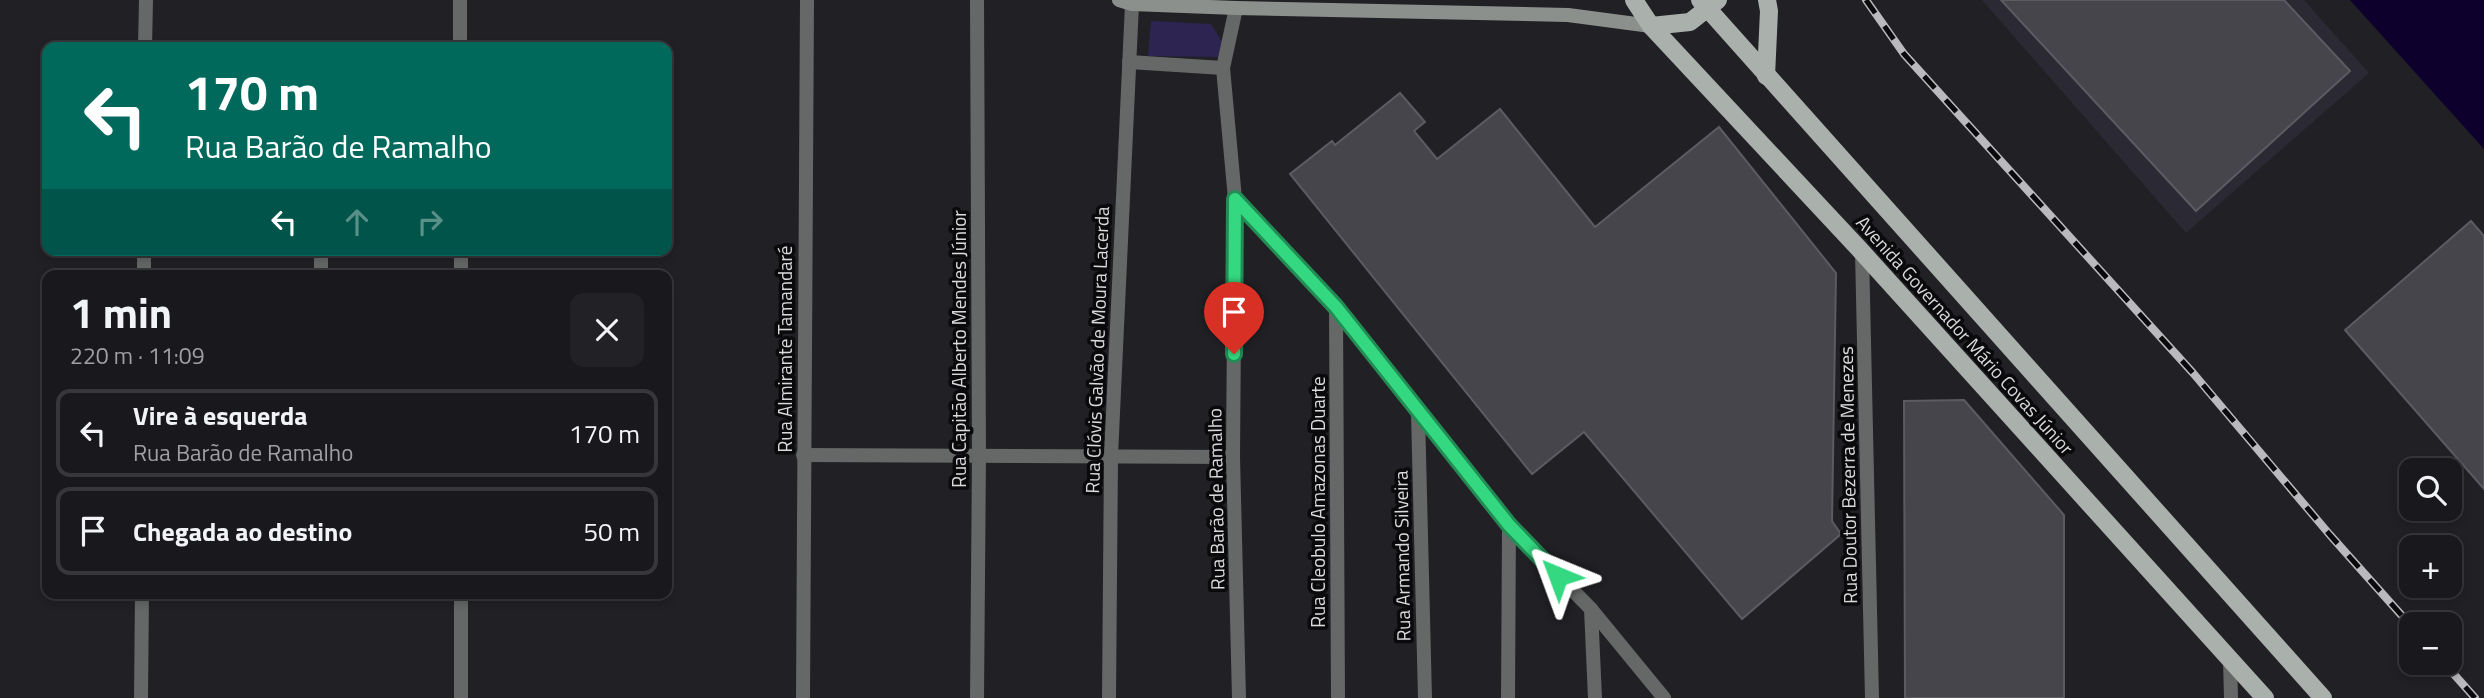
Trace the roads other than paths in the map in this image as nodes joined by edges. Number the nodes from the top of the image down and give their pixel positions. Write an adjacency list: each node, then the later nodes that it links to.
1 (146, 0): 11 (street)
2 (460, 0): 12 (street)
3 (807, 0): 20 (street, Rua Almirante Tamandaré)
4 (977, 0): 21 (street, Rua Capitão Alberto Mendes Júnior)
5 (1633, 0): 10 (main road, Avenida Governador Mário Covas Júnior)
6 (1767, 0): 15 (main road)
7 (1126, 2): 9 (main road); 13 (street, Rua Clóvis Galvão de Moura Lacerda)
8 (1709, 3): 10 (main road); 15 (main road, Avenida Governador Mário Covas Júnior)
9 (1236, 9): 10 (main road); 14 (street, Rua Barão de Ramalho)
10 (1651, 26): 17 (main road, Avenida Governador Mário Covas Júnior)
11 (145, 42)
12 (460, 42)
13 (1129, 62): 14 (street); 22 (street, Rua Clóvis Galvão de Moura Lacerda)
14 (1223, 68): 16 (street, Rua Barão de Ramalho)
15 (1766, 76): 43 (main road, Avenida Governador Mário Covas Júnior)
16 (1235, 199): 18 (street); 23 (street, Rua Barão de Ramalho)
17 (1863, 252): 28 (main road, Avenida Governador Mário Covas Júnior); 40 (street, Rua Doutor Bezerra de Menezes)
18 (1336, 307): 19 (street); 35 (street, Rua Cleobulo Amazonas Duarte)
19 (1418, 413): 24 (street); 36 (street, Rua Armando Silveira)
20 (803, 455): 21 (street); 31 (street, Rua Almirante Tamandaré)
21 (979, 455): 22 (street); 32 (street, Rua Capitão Alberto Mendes Júnior)
22 (1111, 456): 23 (street); 33 (street, Rua Clóvis Galvão de Moura Lacerda)
23 (1233, 457): 34 (street, Rua Barão de Ramalho)
24 (1509, 525): 27 (street); 37 (street)
25 (142, 599): 29 (street)
26 (461, 599): 30 (street)
27 (1591, 610): 38 (street); 39 (street)
28 (2230, 660): 41 (street); 42 (main road, Avenida Governador Mário Covas Júnior)
29 (141, 698)
30 (461, 698)
31 (803, 698)
32 (977, 698)
33 (1109, 698)
34 (1238, 698)
35 (1338, 698)
36 (1425, 698)
37 (1508, 698)
38 (1595, 698)
39 (1664, 698)
40 (1872, 698)
41 (2231, 698)
42 (2265, 698)
43 (2323, 698)

